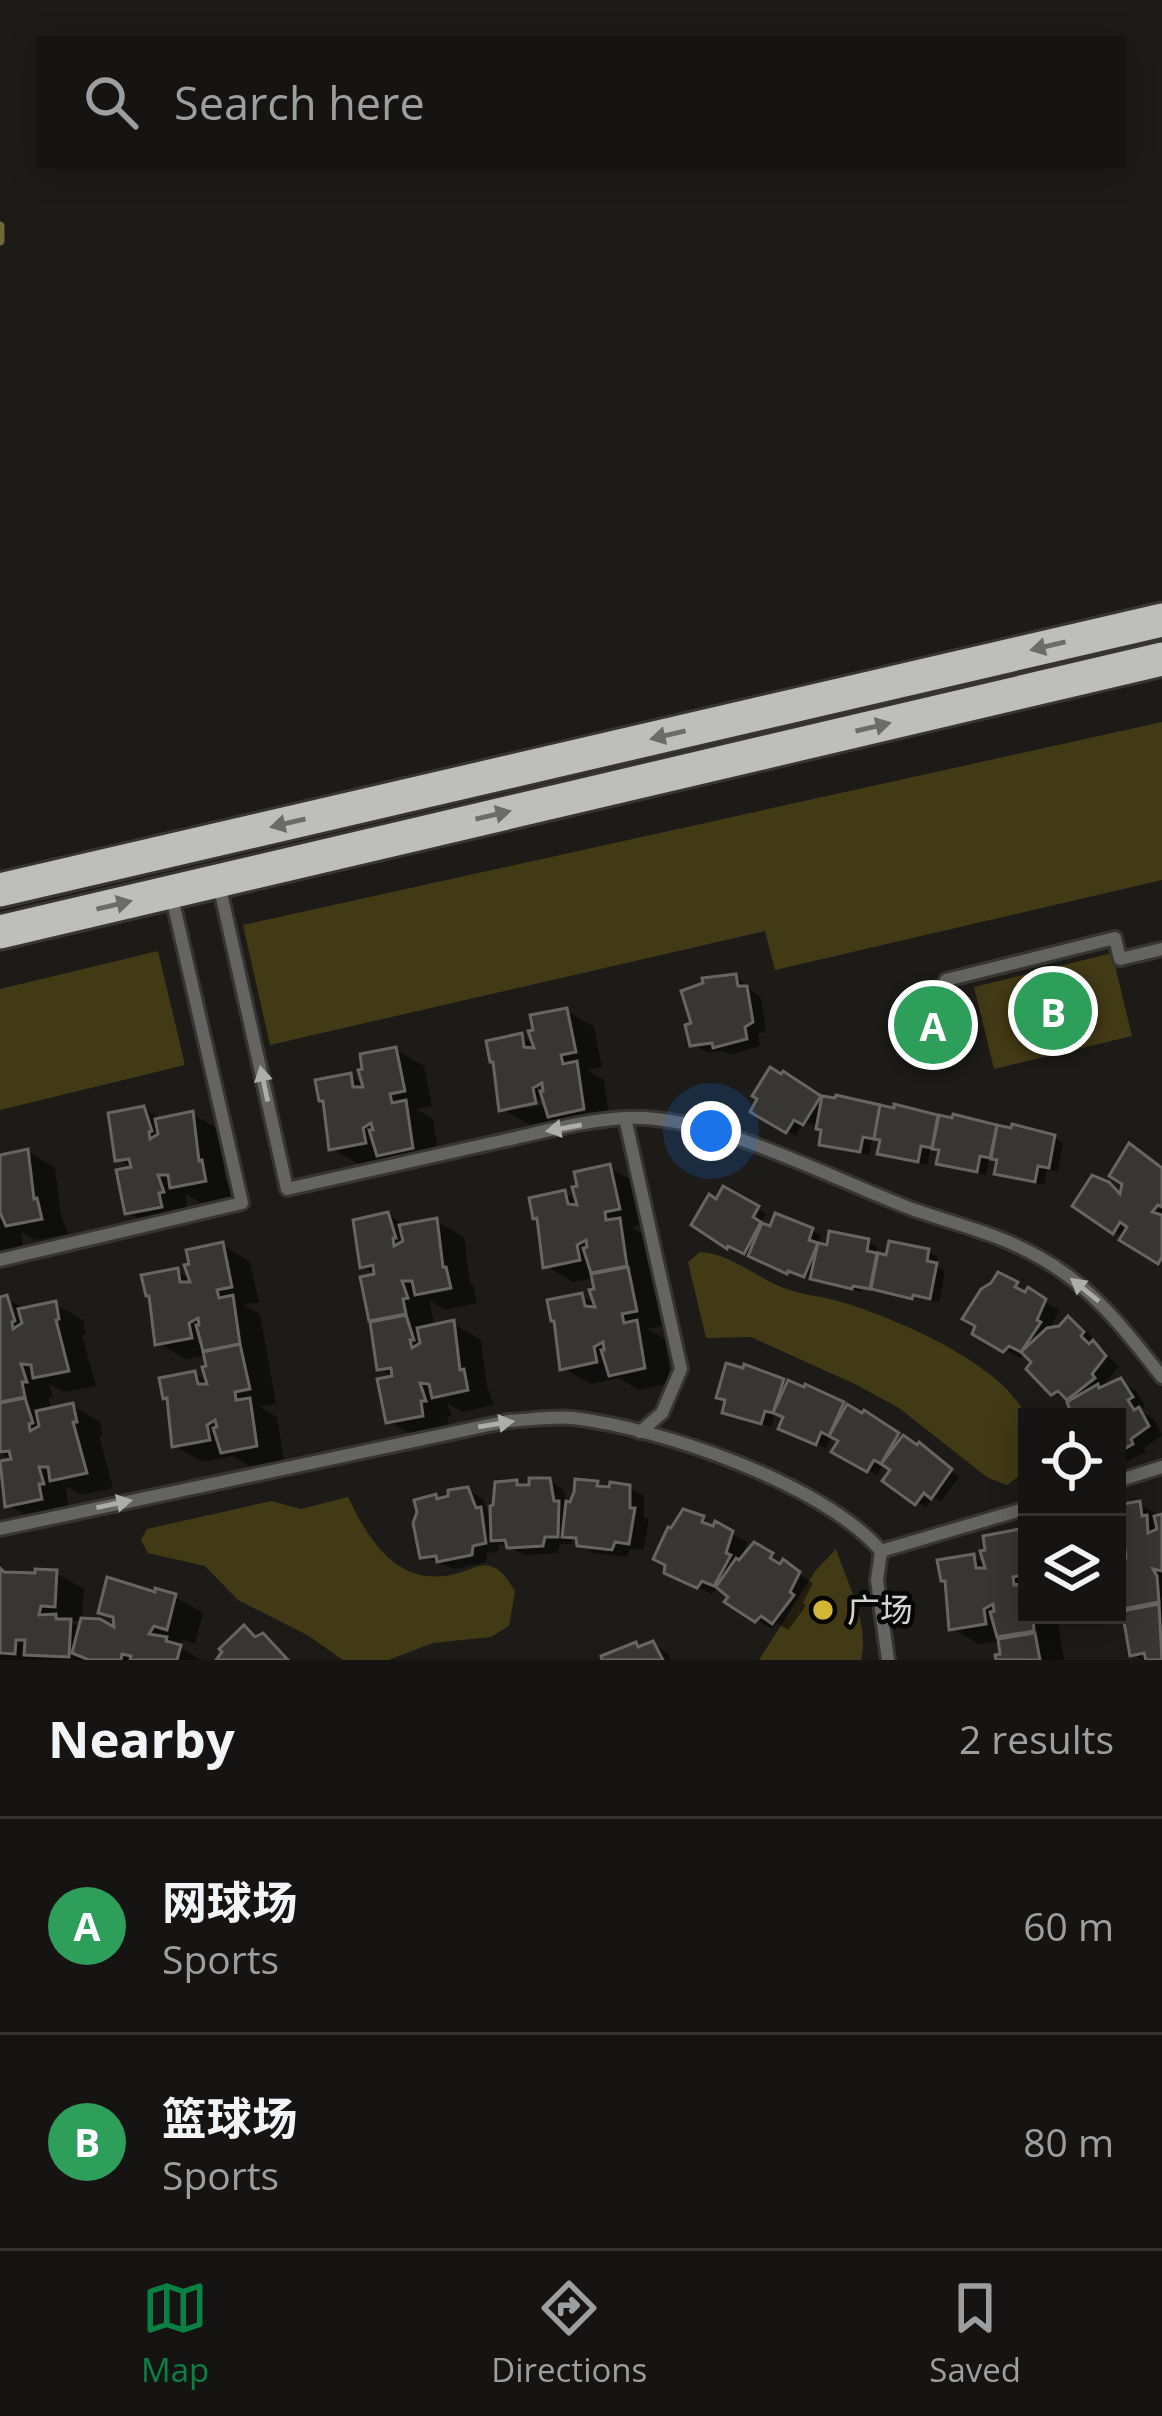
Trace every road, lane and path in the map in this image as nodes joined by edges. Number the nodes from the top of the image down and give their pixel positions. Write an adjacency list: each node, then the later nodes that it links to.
1 (1162, 620): 4 (highway, one-way to 4)
2 (1162, 659): 3 (highway, one-way to 2)
3 (218, 880): 5 (highway); 9 (lane, one-way to 3)
4 (0, 890)
5 (171, 892): 6 (highway, one-way to 5); 10 (lane)
6 (0, 932)
7 (1162, 950): 8 (lane)
8 (949, 997)
9 (625, 1118): 11 (lane, one-way to 9); 12 (lane)
10 (0, 1260)
11 (1162, 1377)
12 (640, 1432): 16 (lane, one-way to 12); 17 (lane)
13 (1162, 1468): 14 (lane)
14 (1126, 1478)
15 (1018, 1511): 17 (lane)
16 (0, 1529)
17 (881, 1551): 18 (lane)
18 (888, 1660)

